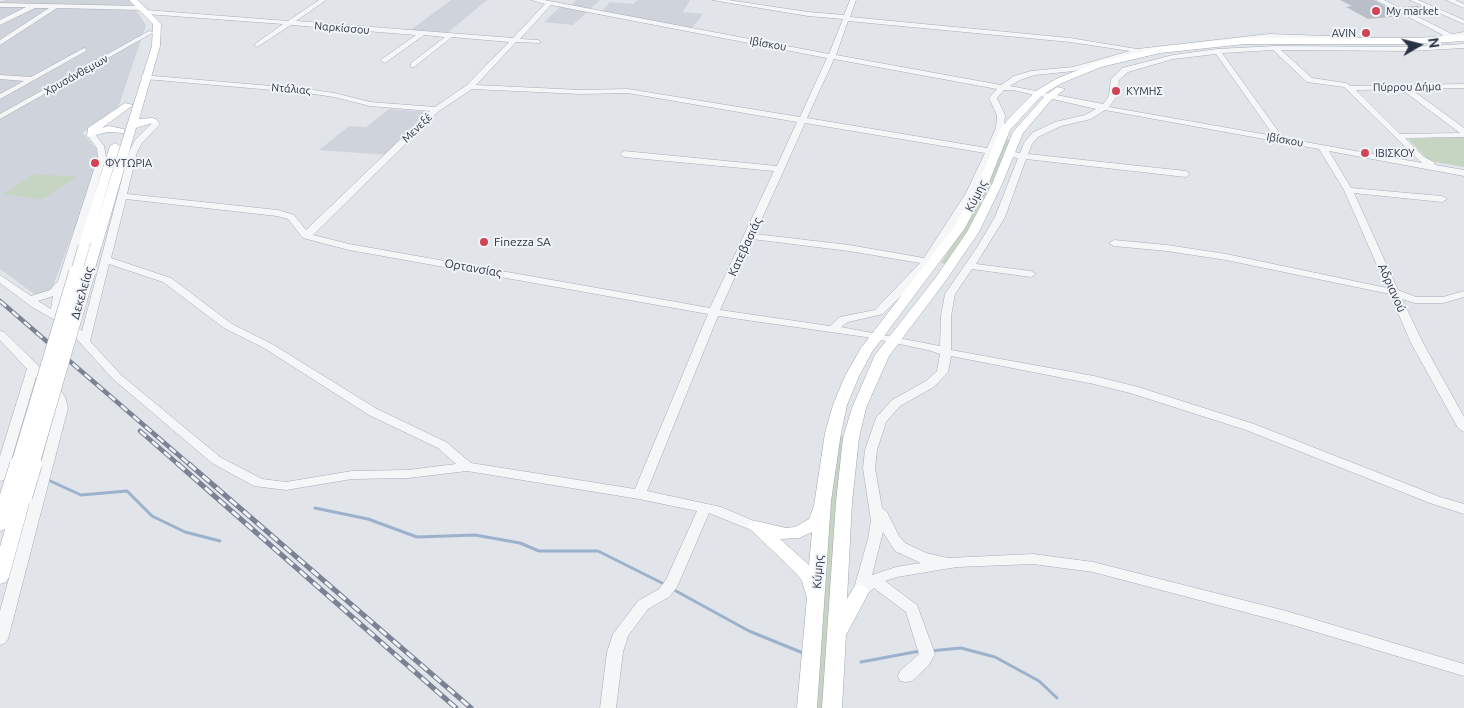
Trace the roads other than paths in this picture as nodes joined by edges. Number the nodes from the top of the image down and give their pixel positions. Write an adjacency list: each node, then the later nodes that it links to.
1 (134, 0): 15 (main road, Δεκελείας)
2 (323, 0): 20 (street)
3 (534, 0): 9 (street, Ιβίσκου)
4 (715, 0): 17 (street)
5 (854, 0): 17 (street, Κατεβασιάς)
6 (1379, 0): 25 (street)
7 (1413, 0): 18 (street)
8 (1449, 0): 13 (street)
9 (550, 3): 24 (street, Μενεξέ); 32 (street, Ιβίσκου)
10 (33, 4): 12 (street, Ναρκίσσου); 14 (street, Ναρκίσσου); 19 (street)
11 (0, 5): 12 (street, Ναρκίσσου)
12 (19, 6): 16 (street)
13 (1464, 6)
14 (55, 7): 15 (street, Ναρκίσσου); 27 (street)
15 (144, 10): 20 (street, Ναρκίσσου); 21 (main road, Δεκελείας); 38 (main road, Δεκελείας)
16 (0, 15)
17 (846, 18): 30 (street); 32 (street, Κατεβασιάς)
18 (1464, 22)
19 (0, 23)
20 (288, 24): 22 (street, Ναρκίσσου); 28 (street)
21 (151, 32): 33 (street, Χρυσάνθεμων); 49 (main road, Δεκελείας)
22 (421, 34): 23 (street, Ναρκίσσου); 35 (street)
23 (450, 36): 24 (street, Ναρκίσσου); 36 (street)
24 (512, 41): 26 (street, Ναρκίσσου); 41 (street, Μενεξέ)
25 (1459, 41): 29 (street); 30 (street); 47 (main road, Κύμης)
26 (538, 42)
27 (0, 43)
28 (257, 45)
29 (1275, 48): 31 (street); 44 (street)
30 (1140, 50): 43 (street)
31 (1217, 51): 50 (street); 59 (street)
32 (832, 55): 43 (street, Ιβίσκου); 53 (street, Κατεβασιάς)
33 (107, 57): 34 (street); 39 (street); 46 (street, Χρυσάνθεμων)
34 (121, 59)
35 (385, 61)
36 (414, 65)
37 (0, 77): 39 (street)
38 (145, 77): 49 (main road, Δεκελείας); 51 (street, Ντάλιας)
39 (33, 79): 45 (street)
40 (1464, 86): 42 (street, Πύρρου Δήμα)
41 (470, 87): 51 (street, Μενεξέ); 53 (street)
42 (1403, 87): 44 (street, Πύρρου Δήμα); 56 (street)
43 (1002, 88): 47 (street, Ιβίσκου); 61 (street)
44 (1350, 88): 58 (street)
45 (12, 91): 46 (street); 48 (street)
46 (43, 94): 52 (street, Χρυσάνθεμων)
47 (1044, 96): 50 (street, Ιβίσκου); 63 (main road, Κύμης); 88 (main road, Κύμης)
48 (0, 97)
49 (132, 106): 54 (main road); 55 (main road, Δεκελείας); 57 (main road)
50 (1105, 107): 59 (street, Ιβίσκου); 64 (street)
51 (436, 109): 71 (street, Μενεξέ)
52 (0, 117)
53 (803, 120): 61 (street); 65 (street, Κατεβασιάς)
54 (154, 121): 55 (main road); 69 (street)
55 (125, 129): 57 (main road); 97 (main road, Δεκελείας, bridge)
56 (1464, 134): 58 (street)
57 (91, 136): 79 (street)
58 (1399, 136): 66 (street)
59 (1280, 139): 60 (street, Ιβίσκου)
60 (1322, 147): 66 (street, Ιβίσκου); 68 (street, Αδριανού)
61 (989, 151): 75 (street)
62 (624, 154): 65 (street)
63 (1009, 154): 64 (street); 88 (main road, Κύμης)
64 (1023, 156): 67 (street); 76 (street)
65 (780, 169): 72 (street, Κατεβασιάς)
66 (1464, 172)
67 (1186, 174)
68 (1348, 190): 70 (street); 80 (street, Αδριανού)
69 (122, 196): 71 (street); 74 (street)
70 (1442, 199)
71 (306, 236): 83 (street, Ορτανσίας)
72 (749, 236): 75 (street); 83 (street, Κατεβασιάς)
73 (1114, 243): 80 (street)
74 (106, 260): 87 (street); 94 (street)
75 (926, 261): 85 (street)
76 (970, 266): 77 (street); 89 (street)
77 (1031, 274)
78 (0, 278): 82 (street)
79 (61, 287): 82 (street); 84 (street)
80 (1393, 292): 81 (street); 93 (street, Αδριανού)
81 (1464, 294)
82 (31, 300): 84 (street)
83 (714, 312): 85 (street, Ορτανσίας); 96 (street, Κατεβασιάς)
84 (57, 317): 87 (street)
85 (832, 330): 88 (street, Ορτανσίας)
86 (0, 334): 90 (street)
87 (85, 340): 94 (street)
88 (883, 340): 89 (street, Ορτανσίας); 99 (main road, Κύμης); 108 (main road, Κύμης)
89 (945, 352): 98 (street); 101 (street, Ορτανσίας)
90 (33, 368): 91 (street); 92 (street)
91 (53, 387): 92 (street); 97 (street)
92 (24, 400): 95 (street)
93 (1462, 422)
94 (467, 467): 96 (street)
95 (0, 477)
96 (639, 494): 100 (street)
97 (24, 497): 102 (main road, Δεκελείας); 105 (main road, Δεκελείας); 109 (street)
98 (876, 499): 104 (street); 106 (street)
99 (823, 501): 103 (main road); 107 (main road, Κύμης)
100 (705, 508): 103 (street); 112 (street)
101 (1464, 508)
102 (0, 524)
103 (756, 527): 107 (main road)
104 (957, 562): 106 (street); 110 (street)
105 (0, 578)
106 (867, 586): 108 (main road); 111 (street)
107 (815, 603): 113 (main road, Κύμης)
108 (837, 635): 114 (main road, Κύμης)
109 (0, 639)
110 (1464, 670)
111 (906, 676)
112 (608, 708)
113 (807, 708)
114 (832, 708)

